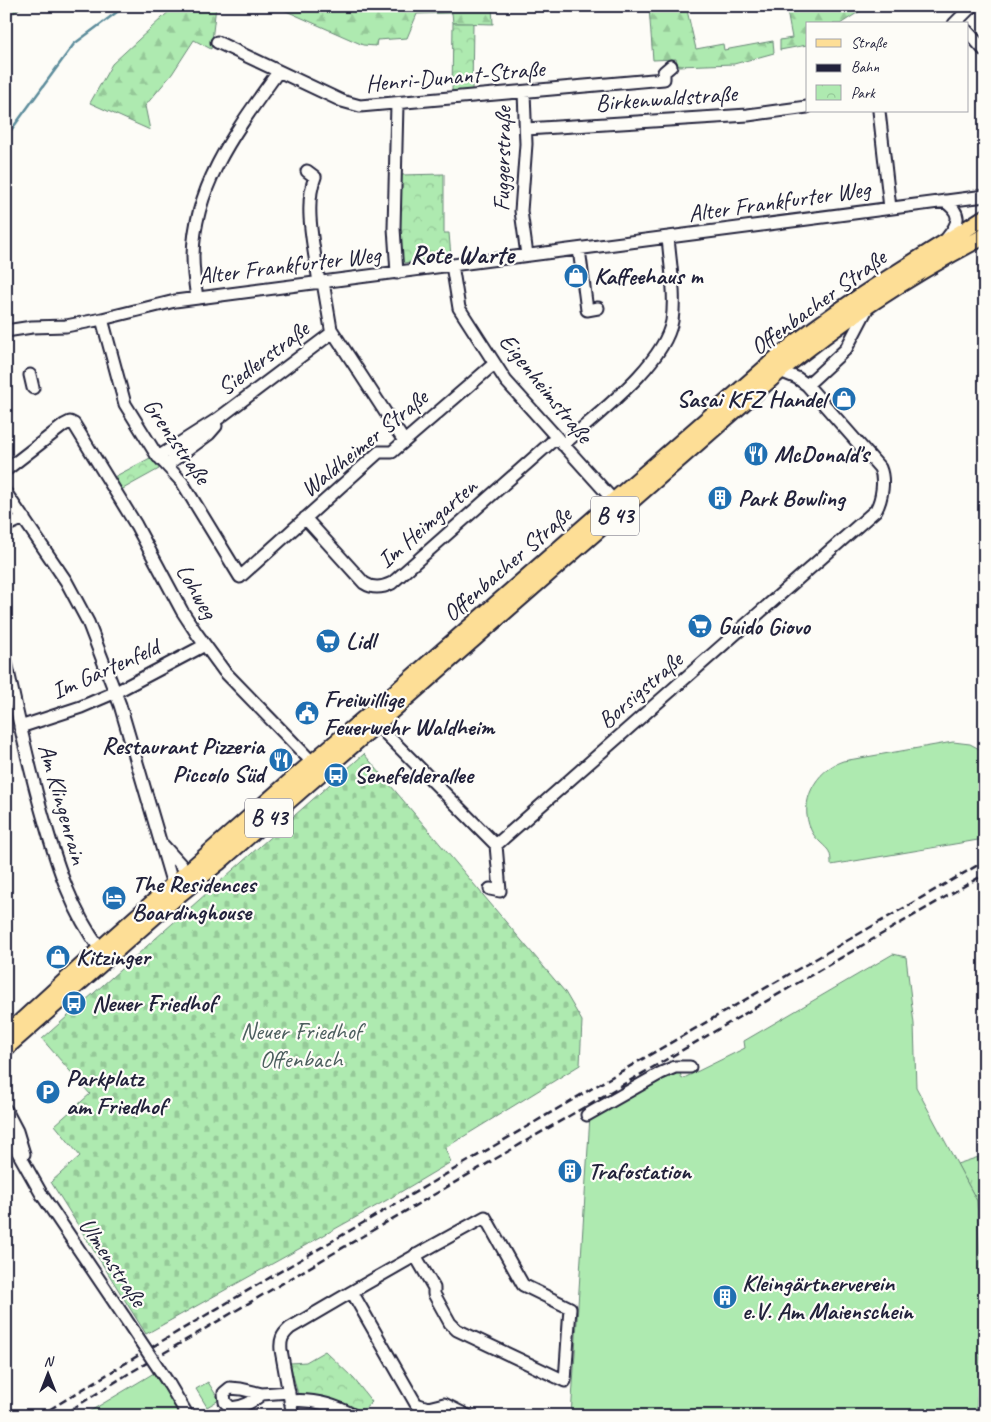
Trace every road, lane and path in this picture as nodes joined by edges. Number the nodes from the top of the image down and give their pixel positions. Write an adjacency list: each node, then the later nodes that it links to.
1 (972, 6): 2 (street)
2 (959, 22)
3 (968, 33): 5 (street)
4 (217, 42): 7 (street, Henri-Dunant-Straße)
5 (985, 52)
6 (671, 66): 8 (street, Henri-Dunant-Straße)
7 (278, 72): 9 (street, Henri-Dunant-Straße); 26 (street)
8 (524, 92): 9 (street, Henri-Dunant-Straße); 12 (street, Fuggerstraße)
9 (397, 104): 24 (street)
10 (806, 107): 12 (street, Birkenwaldstraße)
11 (879, 112): 16 (street)
12 (526, 129): 22 (street, Fuggerstraße)
13 (307, 171): 25 (street)
14 (985, 196): 15 (street, Alter Frankfurter Weg)
15 (944, 201): 16 (street, Alter Frankfurter Weg); 20 (street)
16 (890, 208): 19 (street, Alter Frankfurter Weg)
17 (985, 217): 20 (main road, Offenbacher Straße / B 43)
18 (985, 236): 27 (main road, Offenbacher Straße / B 43)
19 (668, 237): 21 (street, Alter Frankfurter Weg); 39 (street, Im Heimgarten)
20 (943, 244): 44 (main road, Offenbacher Straße / B 43)
21 (579, 249): 22 (street, Alter Frankfurter Weg); 28 (street)
22 (527, 256): 23 (street, Alter Frankfurter Weg)
23 (452, 265): 24 (street, Alter Frankfurter Weg); 32 (street, Eigenheimstraße)
24 (396, 272): 25 (street, Alter Frankfurter Weg)
25 (321, 282): 26 (street, Alter Frankfurter Weg); 31 (street)
26 (197, 298): 29 (street, Alter Frankfurter Weg)
27 (870, 305): 33 (main road, Offenbacher Straße / B 43); 35 (street)
28 (598, 308)
29 (102, 319): 30 (street, Alter Frankfurter Weg); 40 (street, Grenzstraße)
30 (6, 331)
31 (333, 332): 37 (street, Siedlerstraße); 38 (street)
32 (494, 364): 38 (street, Waldheimer Straße); 39 (street, Eigenheimstraße)
33 (780, 371): 35 (street, Borsigstraße); 52 (main road, Offenbacher Straße / B 43)
34 (30, 375): 36 (street)
35 (807, 385): 57 (street, Borsigstraße)
36 (33, 388)
37 (219, 418): 40 (street, Siedlerstraße); 41 (street, Siedlerstraße)
38 (404, 441): 46 (street, Waldheimer Straße)
39 (560, 442): 44 (street, Eigenheimstraße); 46 (street, Im Heimgarten)
40 (158, 457): 41 (street, Grenzstraße)
41 (167, 465): 48 (street, Grenzstraße)
42 (6, 470): 49 (street, Lohweg)
43 (6, 493): 45 (street)
44 (614, 501): 52 (main road, Offenbacher Straße / B 43)
45 (24, 518): 47 (street); 51 (street)
46 (305, 518): 48 (street, Waldheimer Straße)
47 (6, 526)
48 (240, 577)
49 (205, 645): 51 (street, Im Gartenfeld); 55 (street, Lohweg)
50 (6, 662): 53 (street, Am Klingenrain)
51 (116, 692): 53 (street, Im Gartenfeld); 56 (street)
52 (374, 719): 54 (main road, Offenbacher Straße / B 43); 57 (street)
53 (20, 727): 61 (street, Am Klingenrain)
54 (353, 737): 55 (main road, B 43); 58 (main road, B 43)
55 (313, 763): 58 (main road, B 43)
56 (162, 844): 58 (street); 60 (street)
57 (496, 845): 59 (street)
58 (192, 876): 60 (main road, B 43)
59 (490, 889)
60 (177, 890): 61 (main road, B 43); 63 (main road)
61 (100, 949): 62 (main road, B 43)
62 (6, 1035)
63 (6, 1048)
64 (690, 1067): 66 (street)
65 (6, 1110): 68 (street)
66 (587, 1115)
67 (6, 1131): 68 (street, Ulmenstraße)
68 (27, 1165): 73 (street, Ulmenstraße, bridge)
69 (415, 1256): 69 (street); 70 (street)
70 (352, 1292): 72 (street); 76 (street)
71 (262, 1394): 72 (street)
72 (289, 1397): 74 (street); 75 (street)
73 (188, 1416)
74 (293, 1416)
75 (356, 1416)
76 (468, 1416)

